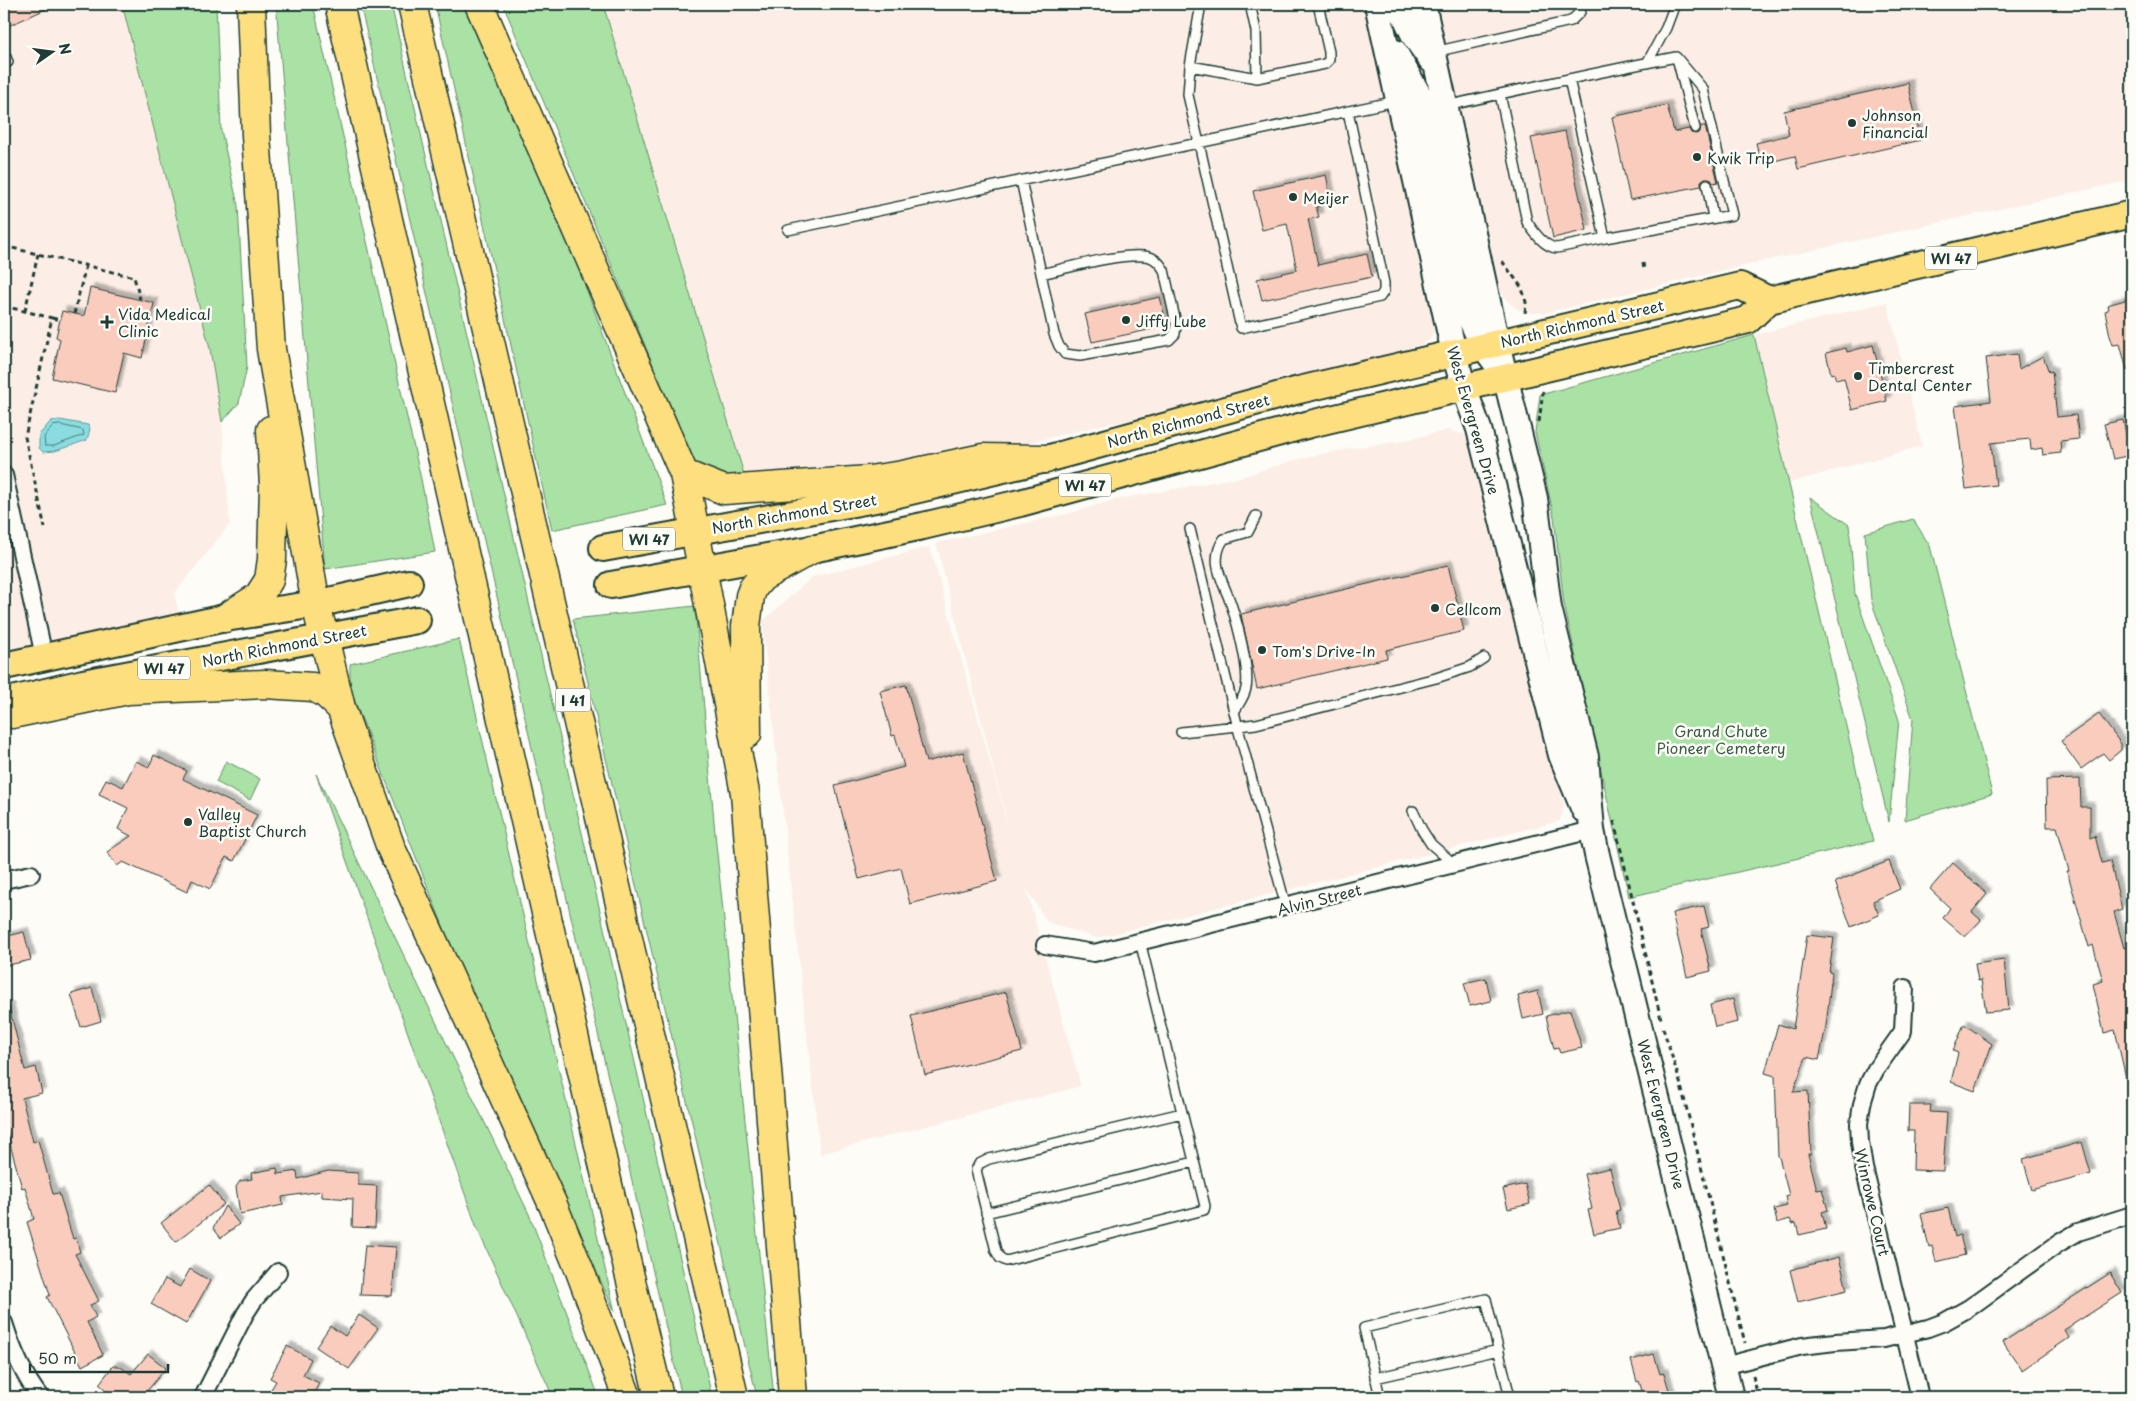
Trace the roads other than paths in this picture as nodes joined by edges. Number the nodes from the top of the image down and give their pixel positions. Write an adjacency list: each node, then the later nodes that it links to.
1 (251, 4): 37 (highway)
2 (339, 4): 89 (highway)
3 (412, 4): 90 (highway, I 41)
4 (479, 4): 43 (highway)
5 (1201, 4): 19 (lane)
6 (1250, 4): 20 (lane)
7 (1318, 4): 20 (lane)
8 (1377, 4): 13 (street, West Evergreen Drive)
9 (1399, 4): 16 (street)
10 (1423, 4): 16 (street, West Evergreen Drive)
11 (1582, 4): 16 (lane)
12 (1675, 4): 18 (lane)
13 (1383, 30): 23 (street, West Evergreen Drive); 36 (street)
14 (4, 53): 17 (lane)
15 (1676, 57): 18 (lane); 26 (lane); 31 (lane)
16 (1436, 61): 24 (street, West Evergreen Drive)
17 (8, 62)
18 (1647, 63): 21 (lane)
19 (1190, 66): 20 (lane); 27 (lane)
20 (1258, 78)
21 (1569, 79): 22 (lane); 33 (lane)
22 (1500, 94): 24 (lane); 33 (lane)
23 (1398, 101): 25 (lane); 38 (street, West Evergreen Drive)
24 (1445, 106): 36 (street, West Evergreen Drive)
25 (1348, 111): 27 (lane); 27 (lane)
26 (1695, 128)
27 (1200, 142): 28 (lane)
28 (1021, 180): 32 (lane); 34 (lane)
29 (1707, 184): 31 (lane)
30 (2132, 214): 35 (main road, WI 47)
31 (1713, 218): 33 (lane)
32 (788, 230)
33 (1605, 238)
34 (1041, 274): 34 (lane)
35 (1769, 300): 36 (main road, North Richmond Street / WI 47); 39 (main road, WI 47)
36 (1490, 345): 38 (main road, North Richmond Street / WI 47); 39 (street, West Evergreen Drive)
37 (271, 349): 52 (highway); 53 (highway)
38 (1454, 354): 40 (street, West Evergreen Drive); 41 (main road, North Richmond Street / WI 47)
39 (1506, 377): 40 (main road, WI 47); 59 (street, West Evergreen Drive)
40 (1470, 386): 48 (main road, WI 47); 59 (street); 68 (street, West Evergreen Drive)
41 (1046, 459): 43 (highway); 46 (main road, North Richmond Street / WI 47)
42 (4, 474): 56 (street)
43 (684, 474): 46 (highway)
44 (1256, 516): 63 (lane)
45 (1190, 529): 63 (lane)
46 (695, 530): 47 (main road, North Richmond Street / WI 47); 49 (highway)
47 (602, 548)
48 (812, 549): 49 (main road, WI 47); 66 (highway)
49 (703, 569): 51 (main road, WI 47); 66 (highway)
50 (409, 583): 52 (main road, WI 47)
51 (611, 585)
52 (316, 604): 53 (main road, WI 47); 55 (highway)
53 (225, 618): 56 (main road, WI 47)
54 (417, 620): 55 (main road, North Richmond Street / WI 47)
55 (324, 637): 60 (main road, North Richmond Street / WI 47); 61 (highway)
56 (44, 656): 58 (main road, WI 47)
57 (1484, 658): 64 (lane)
58 (4, 666)
59 (1565, 671): 68 (street, West Evergreen Drive)
60 (4, 702)
61 (341, 708): 62 (highway); 88 (highway)
62 (4, 712)
63 (1234, 712): 64 (lane)
64 (1238, 728): 65 (lane); 72 (lane)
65 (1181, 732)
66 (745, 793): 91 (highway)
67 (1413, 811): 69 (lane)
68 (1592, 830): 69 (street, Alvin Street); 84 (street, West Evergreen Drive)
69 (1455, 865): 72 (street, Alvin Street)
70 (31, 874): 71 (street)
71 (4, 880)
72 (1286, 907): 73 (street, Alvin Street)
73 (1140, 941): 74 (street, Alvin Street); 76 (lane)
74 (1045, 945)
75 (1905, 988): 82 (street, Winrowe Court)
76 (1182, 1113): 77 (lane); 78 (lane)
77 (1194, 1162): 78 (lane); 78 (lane)
78 (986, 1213)
79 (2132, 1215): 82 (street)
80 (278, 1272): 87 (street)
81 (4, 1323): 86 (street)
82 (1905, 1334): 84 (street); 95 (street, Winrowe Court)
83 (1499, 1350): 85 (lane); 85 (lane); 93 (lane)
84 (1724, 1366): 94 (street, West Evergreen Drive)
85 (1375, 1378): 92 (lane)
86 (40, 1397)
87 (203, 1397)
88 (627, 1397)
89 (659, 1397)
90 (734, 1397)
91 (793, 1397)
92 (1380, 1397)
93 (1510, 1397)
94 (1731, 1397)
95 (1920, 1397)

